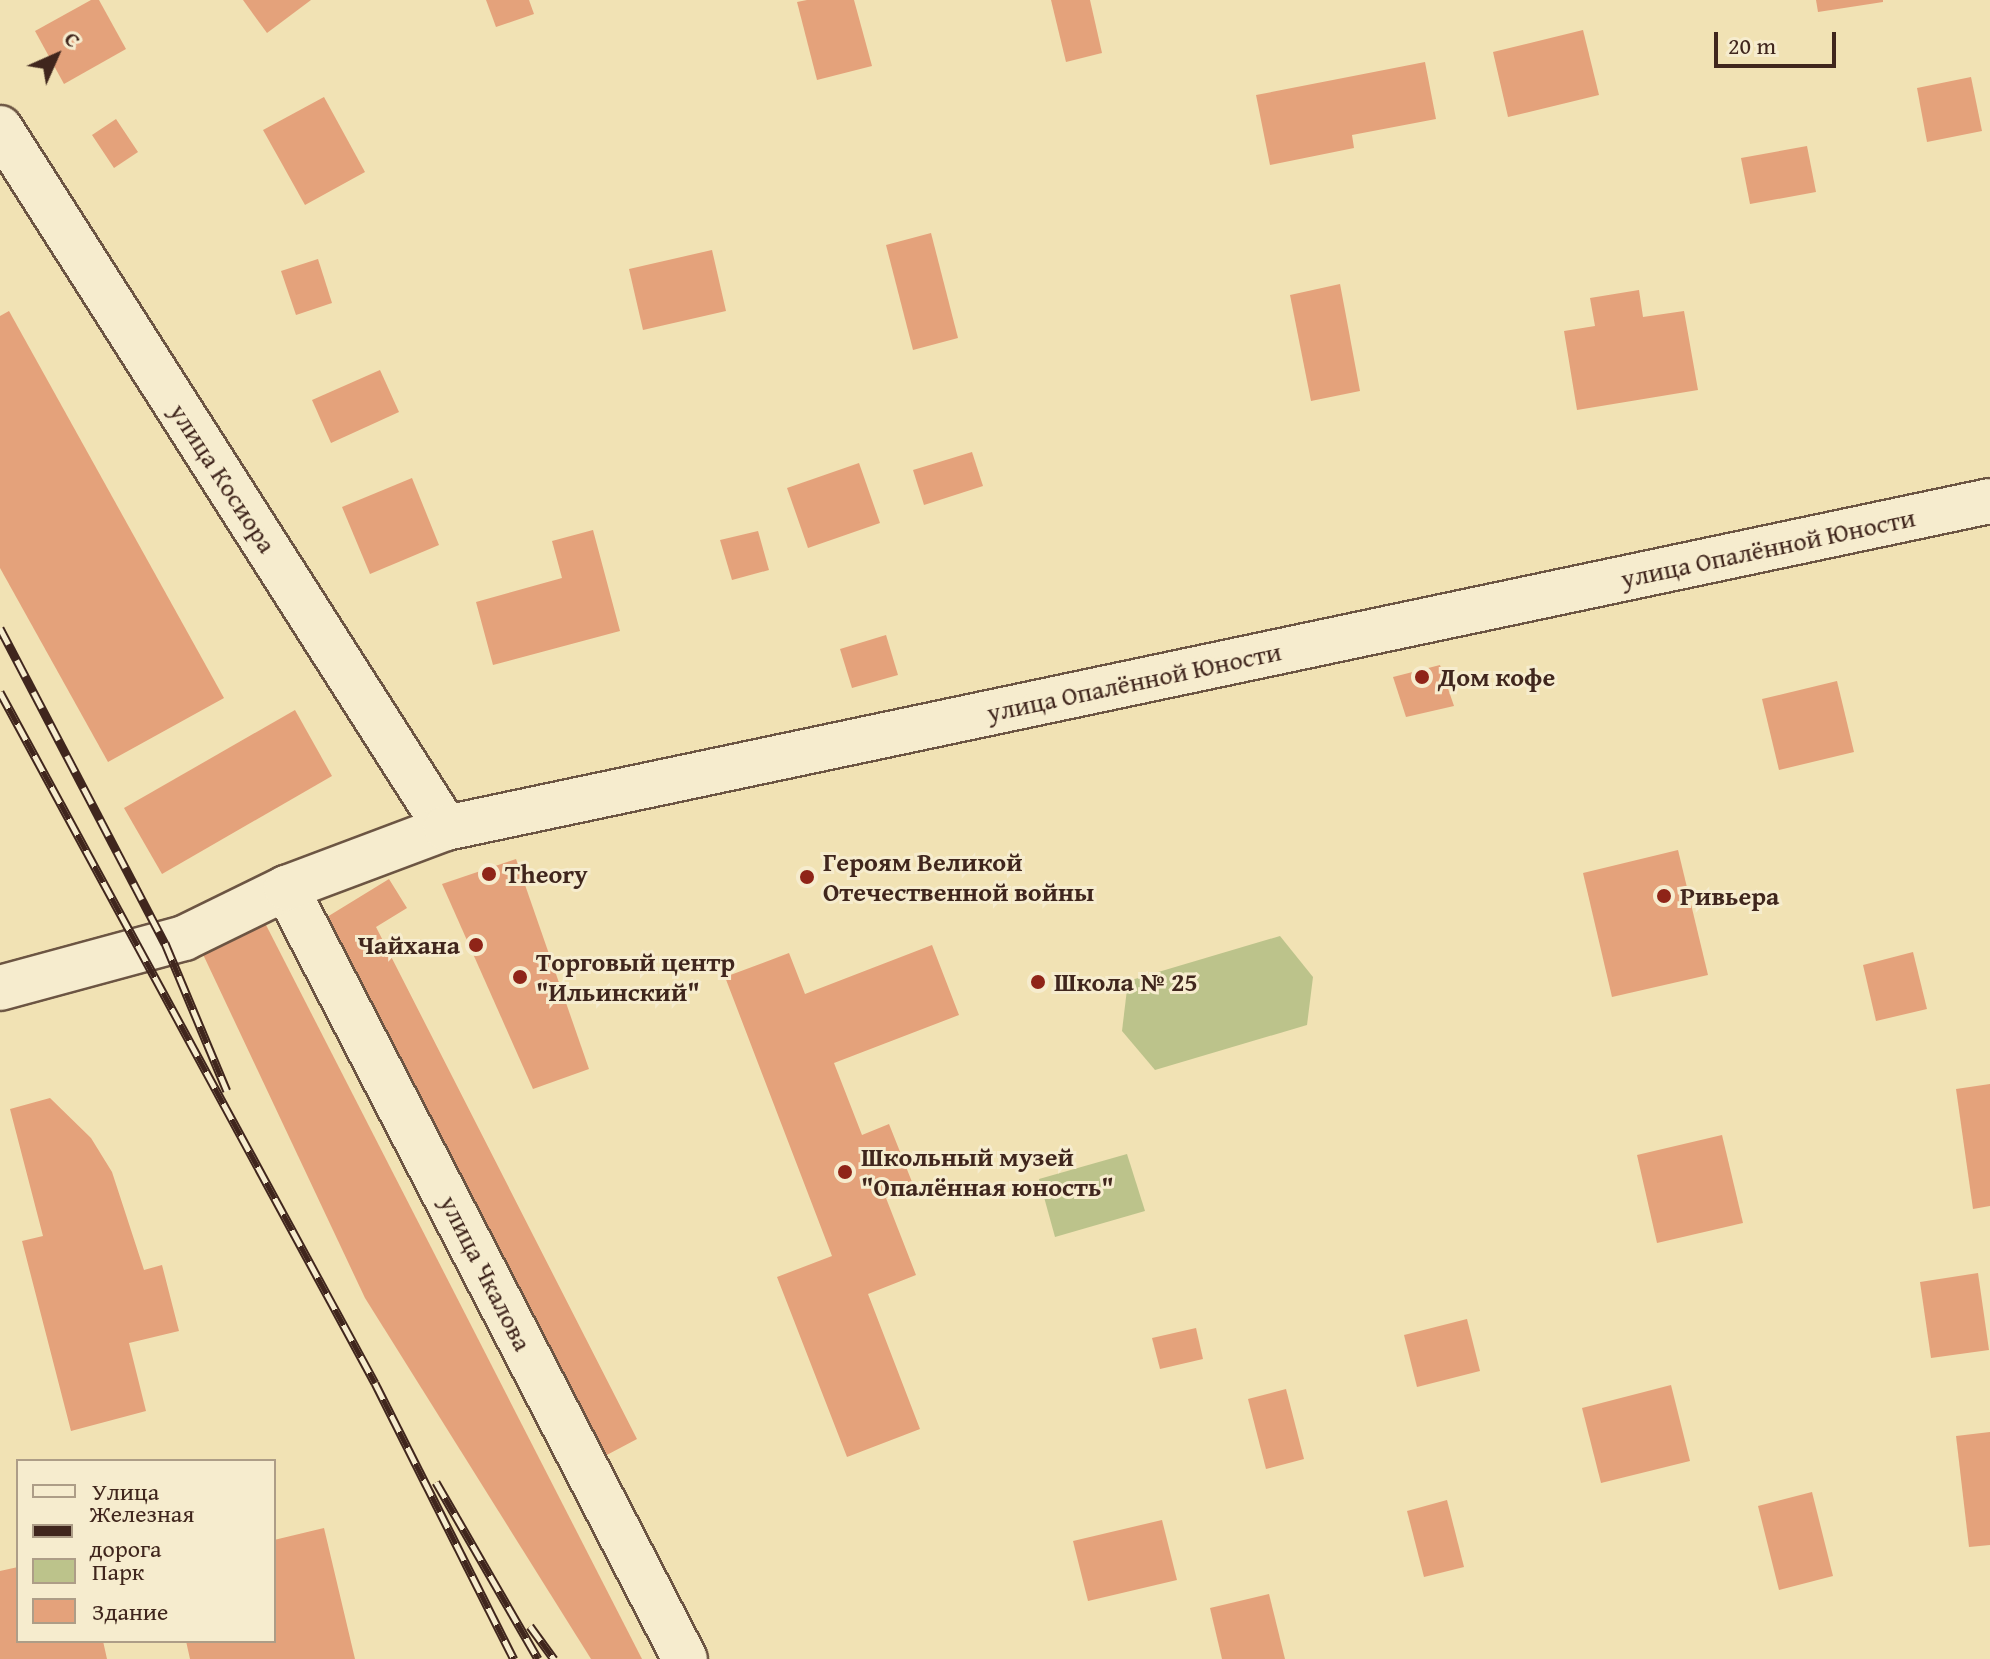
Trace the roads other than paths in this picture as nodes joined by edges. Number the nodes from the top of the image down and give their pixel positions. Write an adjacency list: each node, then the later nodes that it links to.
1 (0, 128): 3 (street, улица Косиора)
2 (1990, 501): 3 (street, улица Опалённой Юности)
3 (446, 828): 4 (street, улица Опалённой Юности)
4 (286, 888): 5 (street, улица Опалённой Юности); 6 (street, улица Чкалова)
5 (4, 987)
6 (685, 1659)

